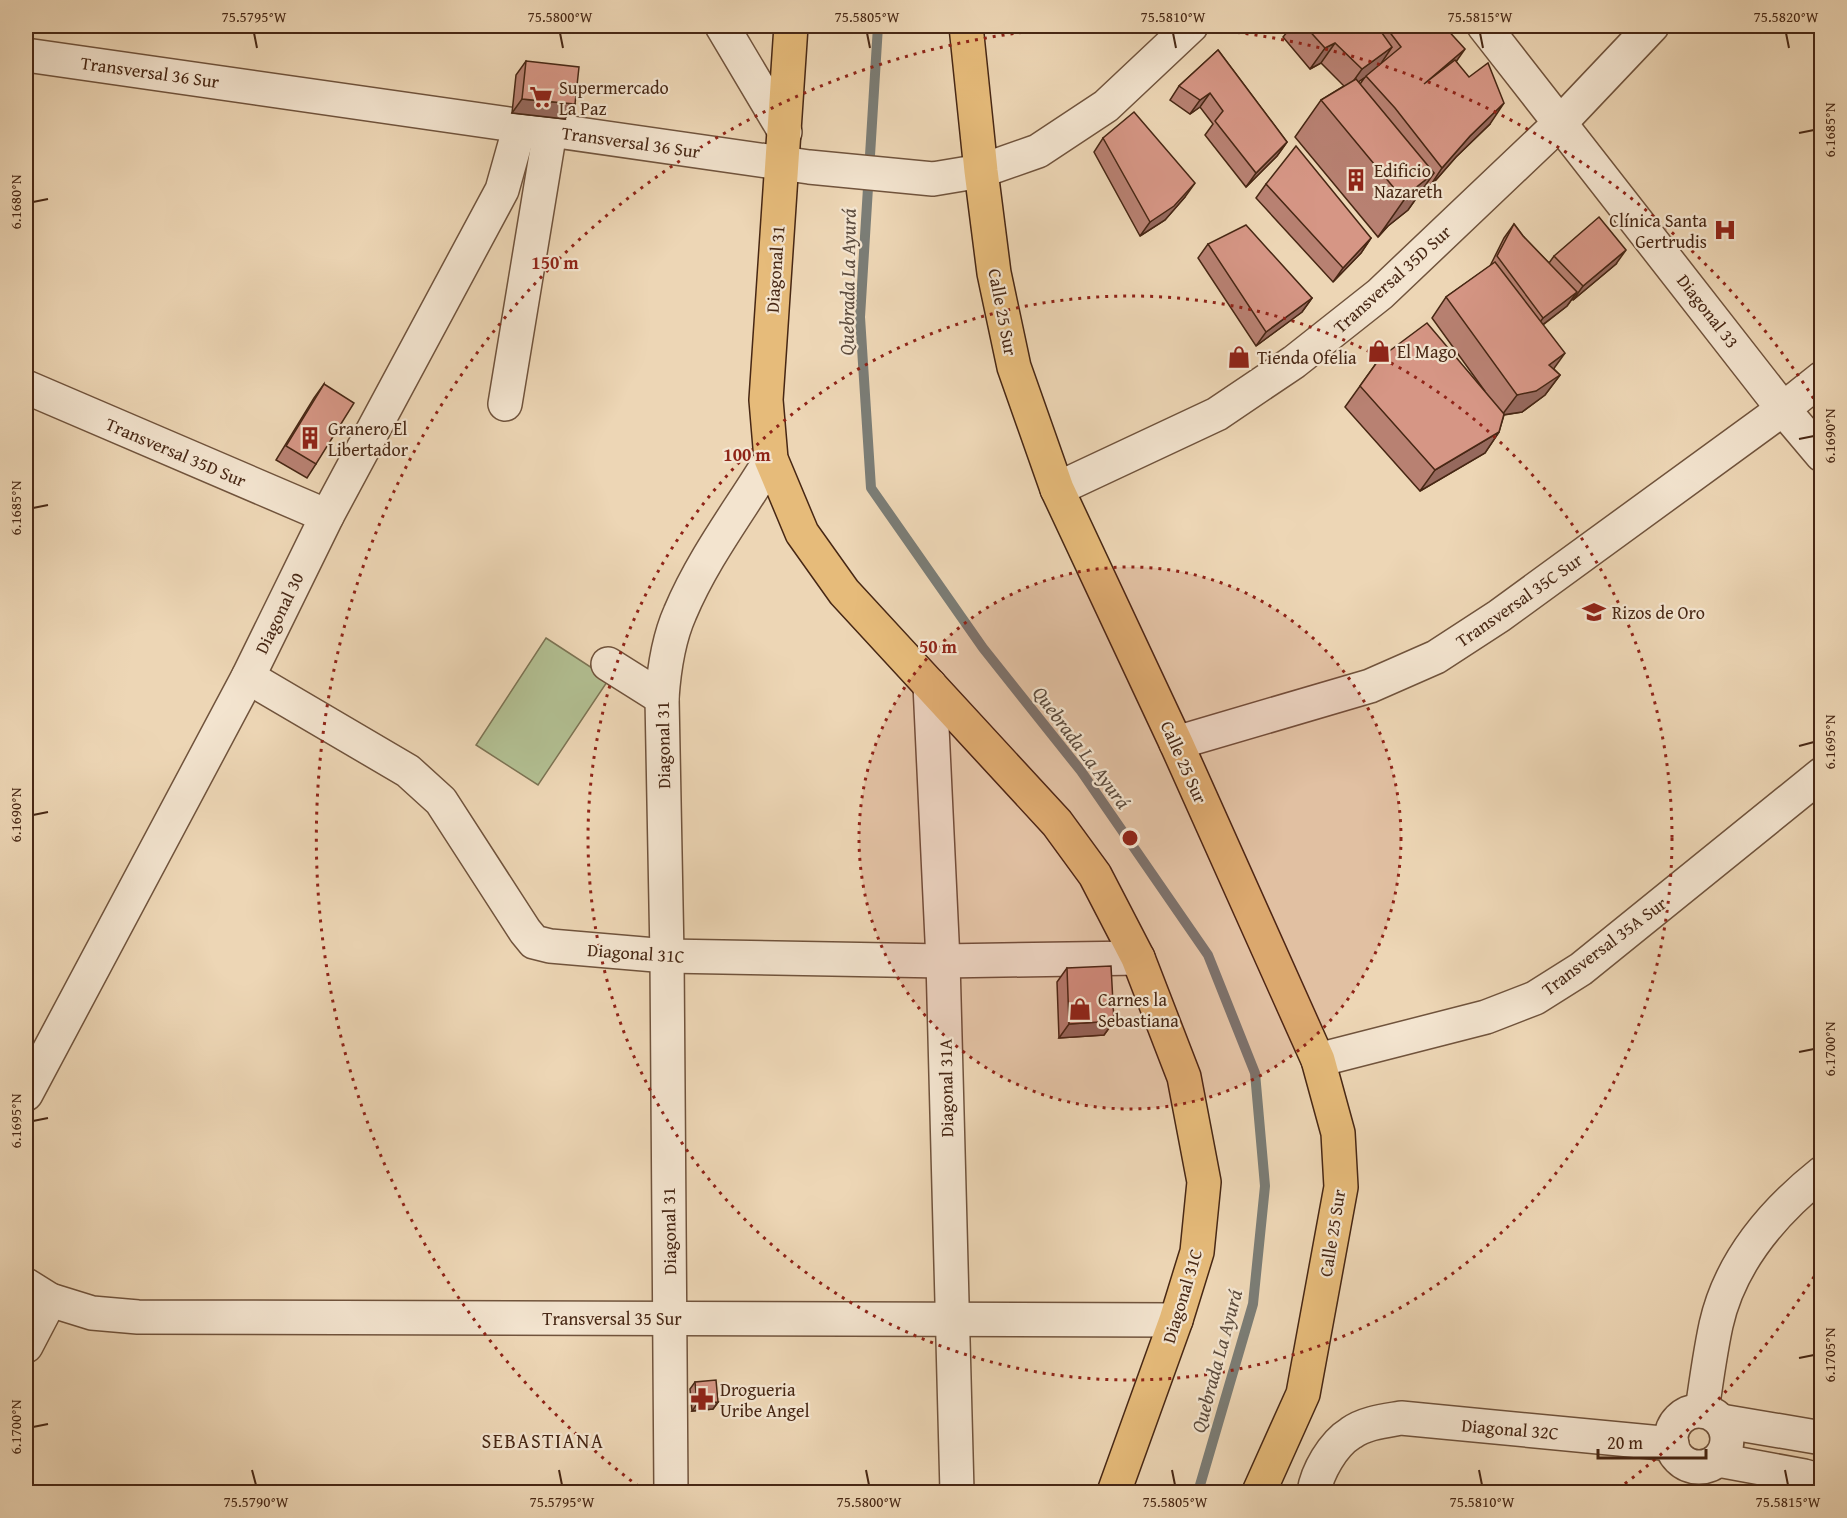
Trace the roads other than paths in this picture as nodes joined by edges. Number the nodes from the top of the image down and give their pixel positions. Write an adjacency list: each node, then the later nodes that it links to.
1 (722, 26): 10 (street)
2 (791, 26): 10 (main road, Diagonal 31)
3 (966, 26): 11 (main road, Calle 25 Sur)
4 (1191, 26): 11 (street, Transversal 36 Sur)
5 (1484, 26): 8 (street, Diagonal 33)
6 (1652, 26): 8 (street, Transversal 35D Sur)
7 (26, 54): 9 (street, Transversal 36 Sur)
8 (1561, 122): 17 (street, Diagonal 33); 20 (street, Transversal 35D Sur)
9 (535, 129): 10 (street, Transversal 36 Sur); 12 (street, Diagonal 30); 13 (street)
10 (783, 147): 11 (street, Transversal 36 Sur); 19 (main road, Diagonal 31)
11 (981, 171): 20 (main road, Calle 25 Sur)
12 (501, 190): 13 (street); 21 (street, Diagonal 30)
13 (539, 193): 16 (street)
14 (1821, 378): 17 (street, Transversal 35C Sur)
15 (26, 387): 21 (street, Transversal 35D Sur)
16 (505, 405)
17 (1784, 409): 18 (street, Diagonal 33); 26 (street, Transversal 35C Sur)
18 (1821, 455)
19 (771, 459): 24 (main road, Diagonal 31C); 25 (street, Diagonal 31)
20 (1057, 489): 26 (main road, Calle 25 Sur)
21 (327, 516): 23 (street, Diagonal 30)
22 (608, 664): 25 (street)
23 (248, 677): 28 (street, Diagonal 31C); 32 (street, Diagonal 30)
24 (930, 685): 29 (main road, Diagonal 31C); 30 (street, Diagonal 31A)
25 (662, 698): 28 (street, Diagonal 31)
26 (1176, 743): 31 (main road, Calle 25 Sur)
27 (1821, 774): 31 (street, Transversal 35A Sur)
28 (667, 956): 30 (street, Diagonal 31C); 35 (street, Diagonal 31)
29 (1138, 958): 30 (street, Diagonal 31C); 37 (main road, Diagonal 31C)
30 (943, 961): 36 (street, Diagonal 31A)
31 (1318, 1060): 47 (main road, Calle 25 Sur)
32 (26, 1094)
33 (1821, 1173): 39 (street)
34 (38, 1293): 35 (street, Transversal 35 Sur); 38 (street)
35 (670, 1318): 36 (street, Transversal 35 Sur); 44 (street, Diagonal 31)
36 (952, 1319): 37 (street, Transversal 35 Sur); 45 (street, Diagonal 31A)
37 (1176, 1320): 46 (main road, Diagonal 31C)
38 (26, 1346)
39 (1711, 1416): 40 (street); 41 (street); 42 (street)
40 (1821, 1438)
41 (1672, 1444): 42 (street); 48 (street, Diagonal 32C)
42 (1702, 1473): 43 (street)
43 (1821, 1481)
44 (671, 1492)
45 (957, 1492)
46 (1114, 1492)
47 (1259, 1492)
48 (1314, 1492)

